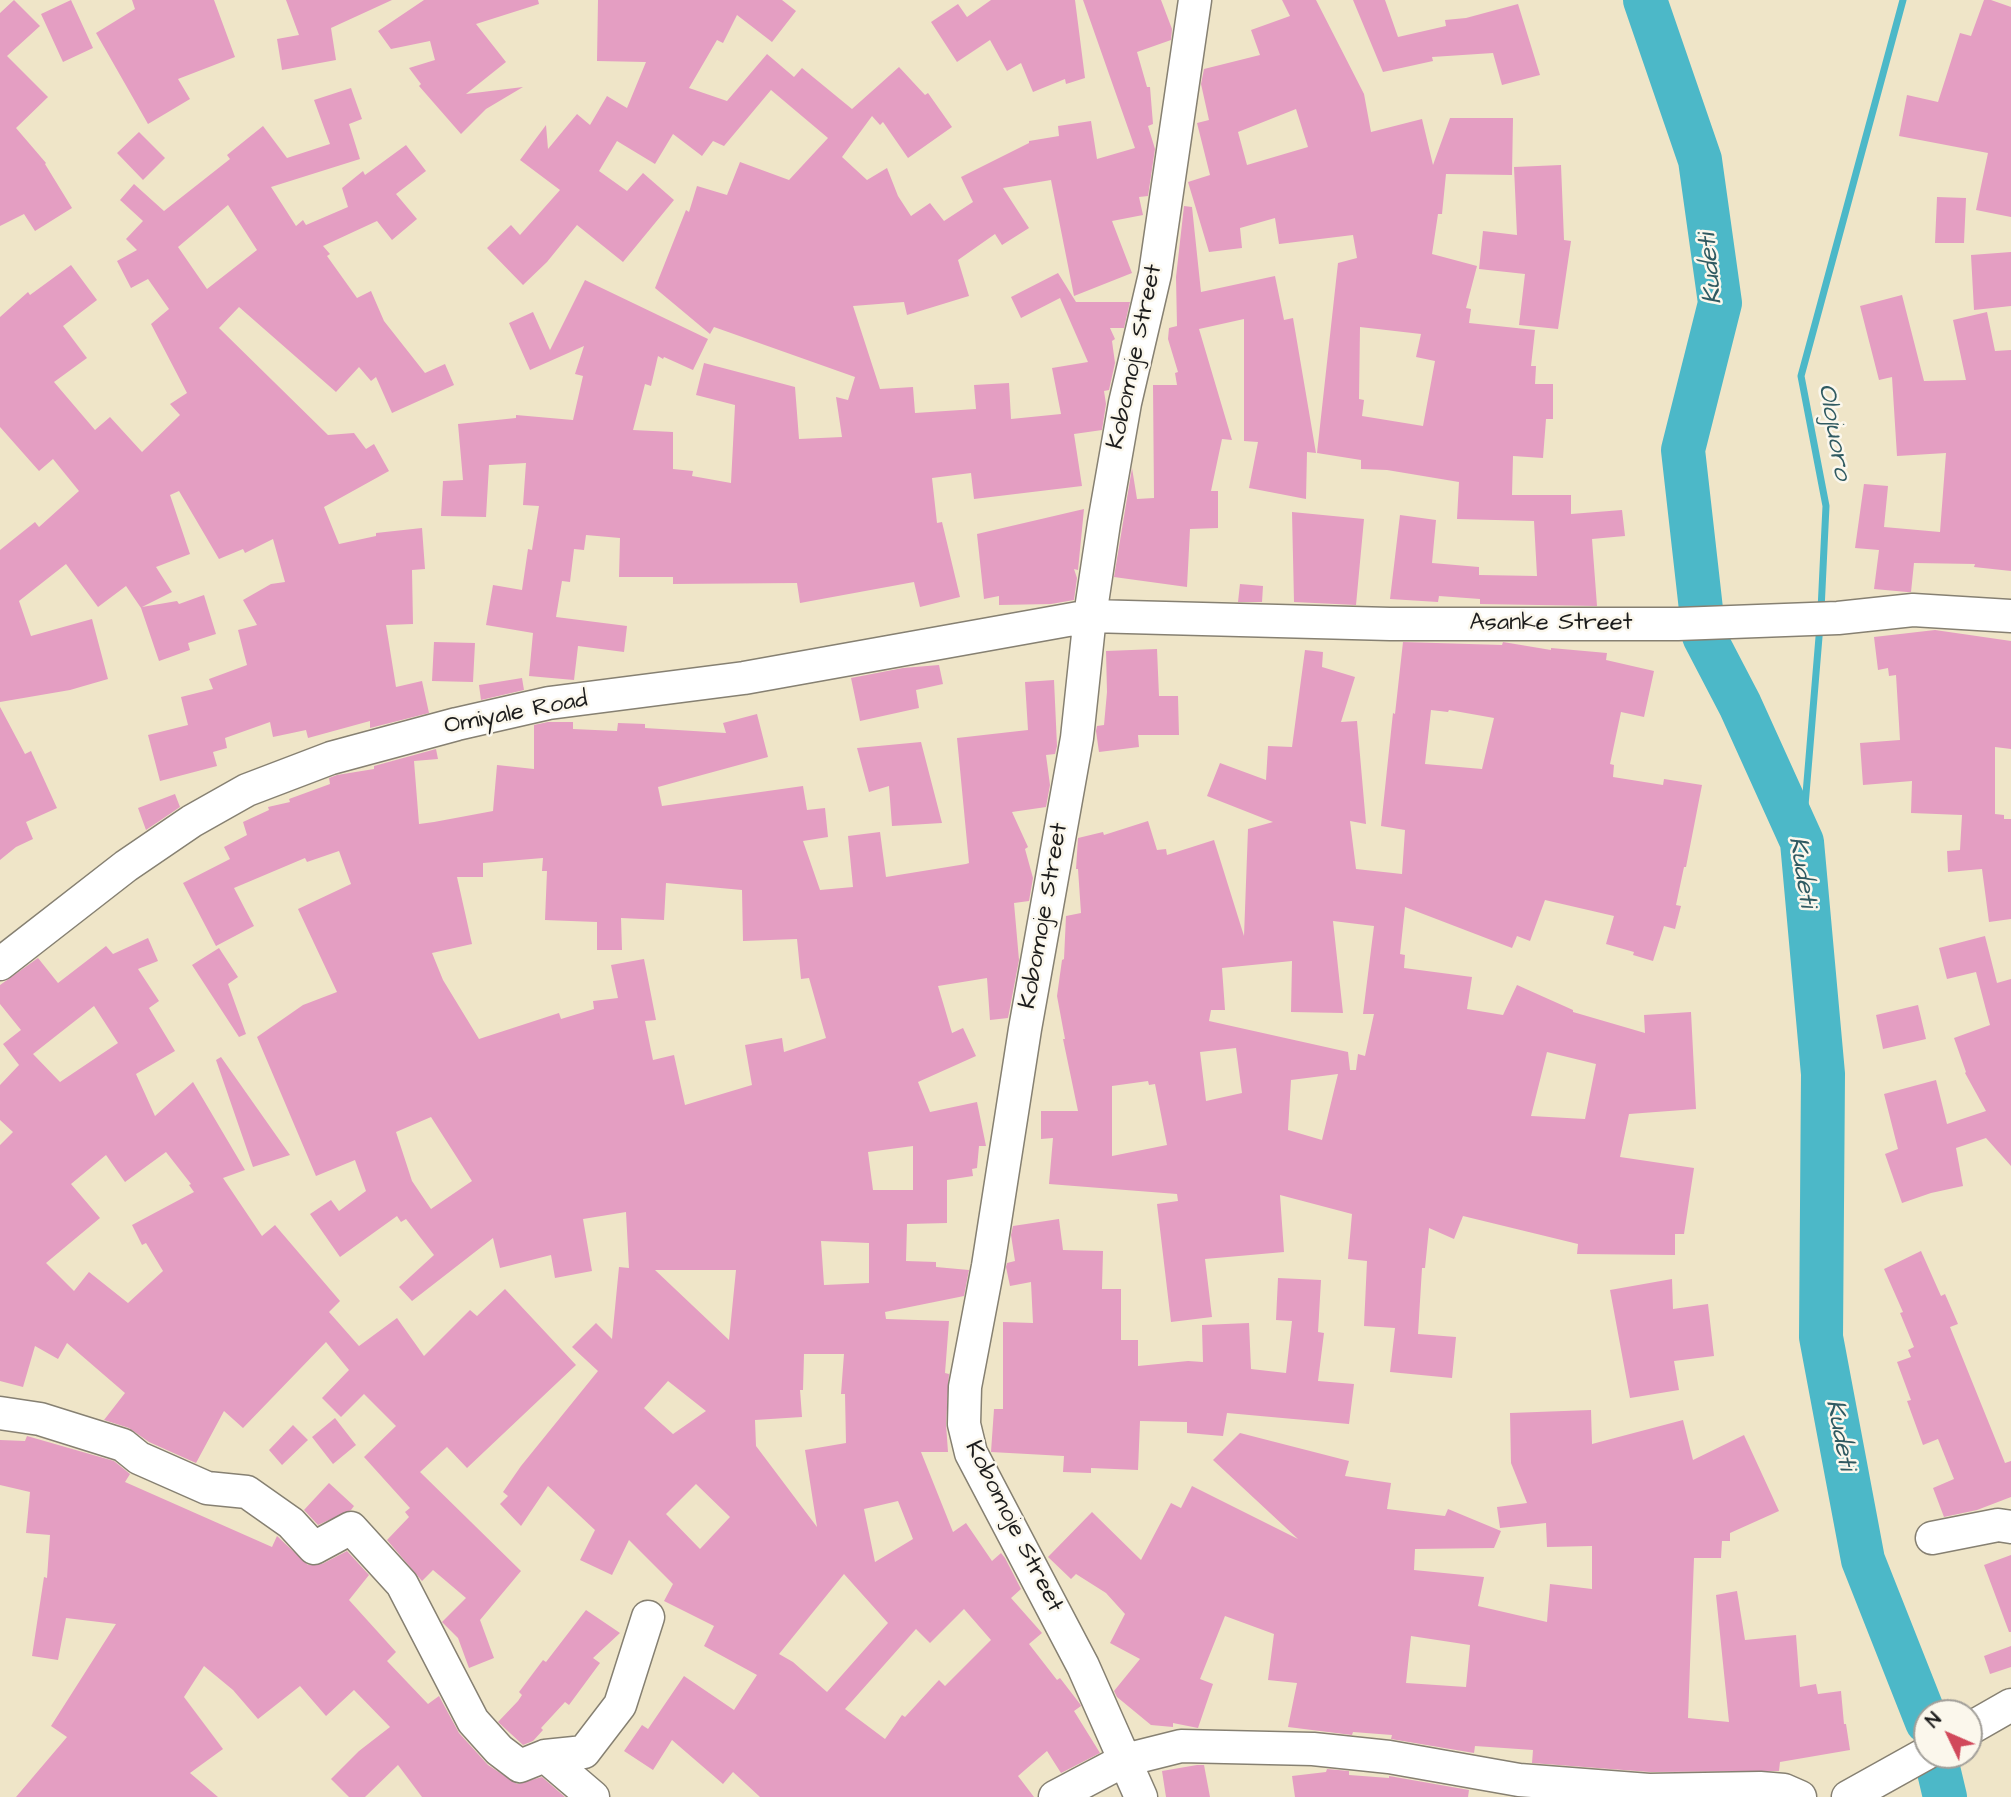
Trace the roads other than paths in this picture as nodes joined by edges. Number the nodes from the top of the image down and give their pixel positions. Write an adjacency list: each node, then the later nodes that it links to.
1 (1195, 0): 2 (street, Kobomoje Street)
2 (1090, 616): 3 (street, Asanke Street); 4 (street, Omiyale Road); 12 (street, Kobomoje Street)
3 (2011, 616)
4 (0, 964)
5 (0, 1413): 11 (street)
6 (2011, 1527): 7 (street)
7 (1932, 1538)
8 (648, 1617): 11 (street)
9 (2011, 1705): 10 (street)
10 (1983, 1721)
11 (545, 1756): 15 (street)
12 (1125, 1760): 16 (street); 17 (street, Kobomoje Street); 18 (street)
13 (1913, 1761): 14 (street)
14 (1852, 1794)
15 (593, 1797)
16 (1055, 1797)
17 (1141, 1797)
18 (1800, 1797)

